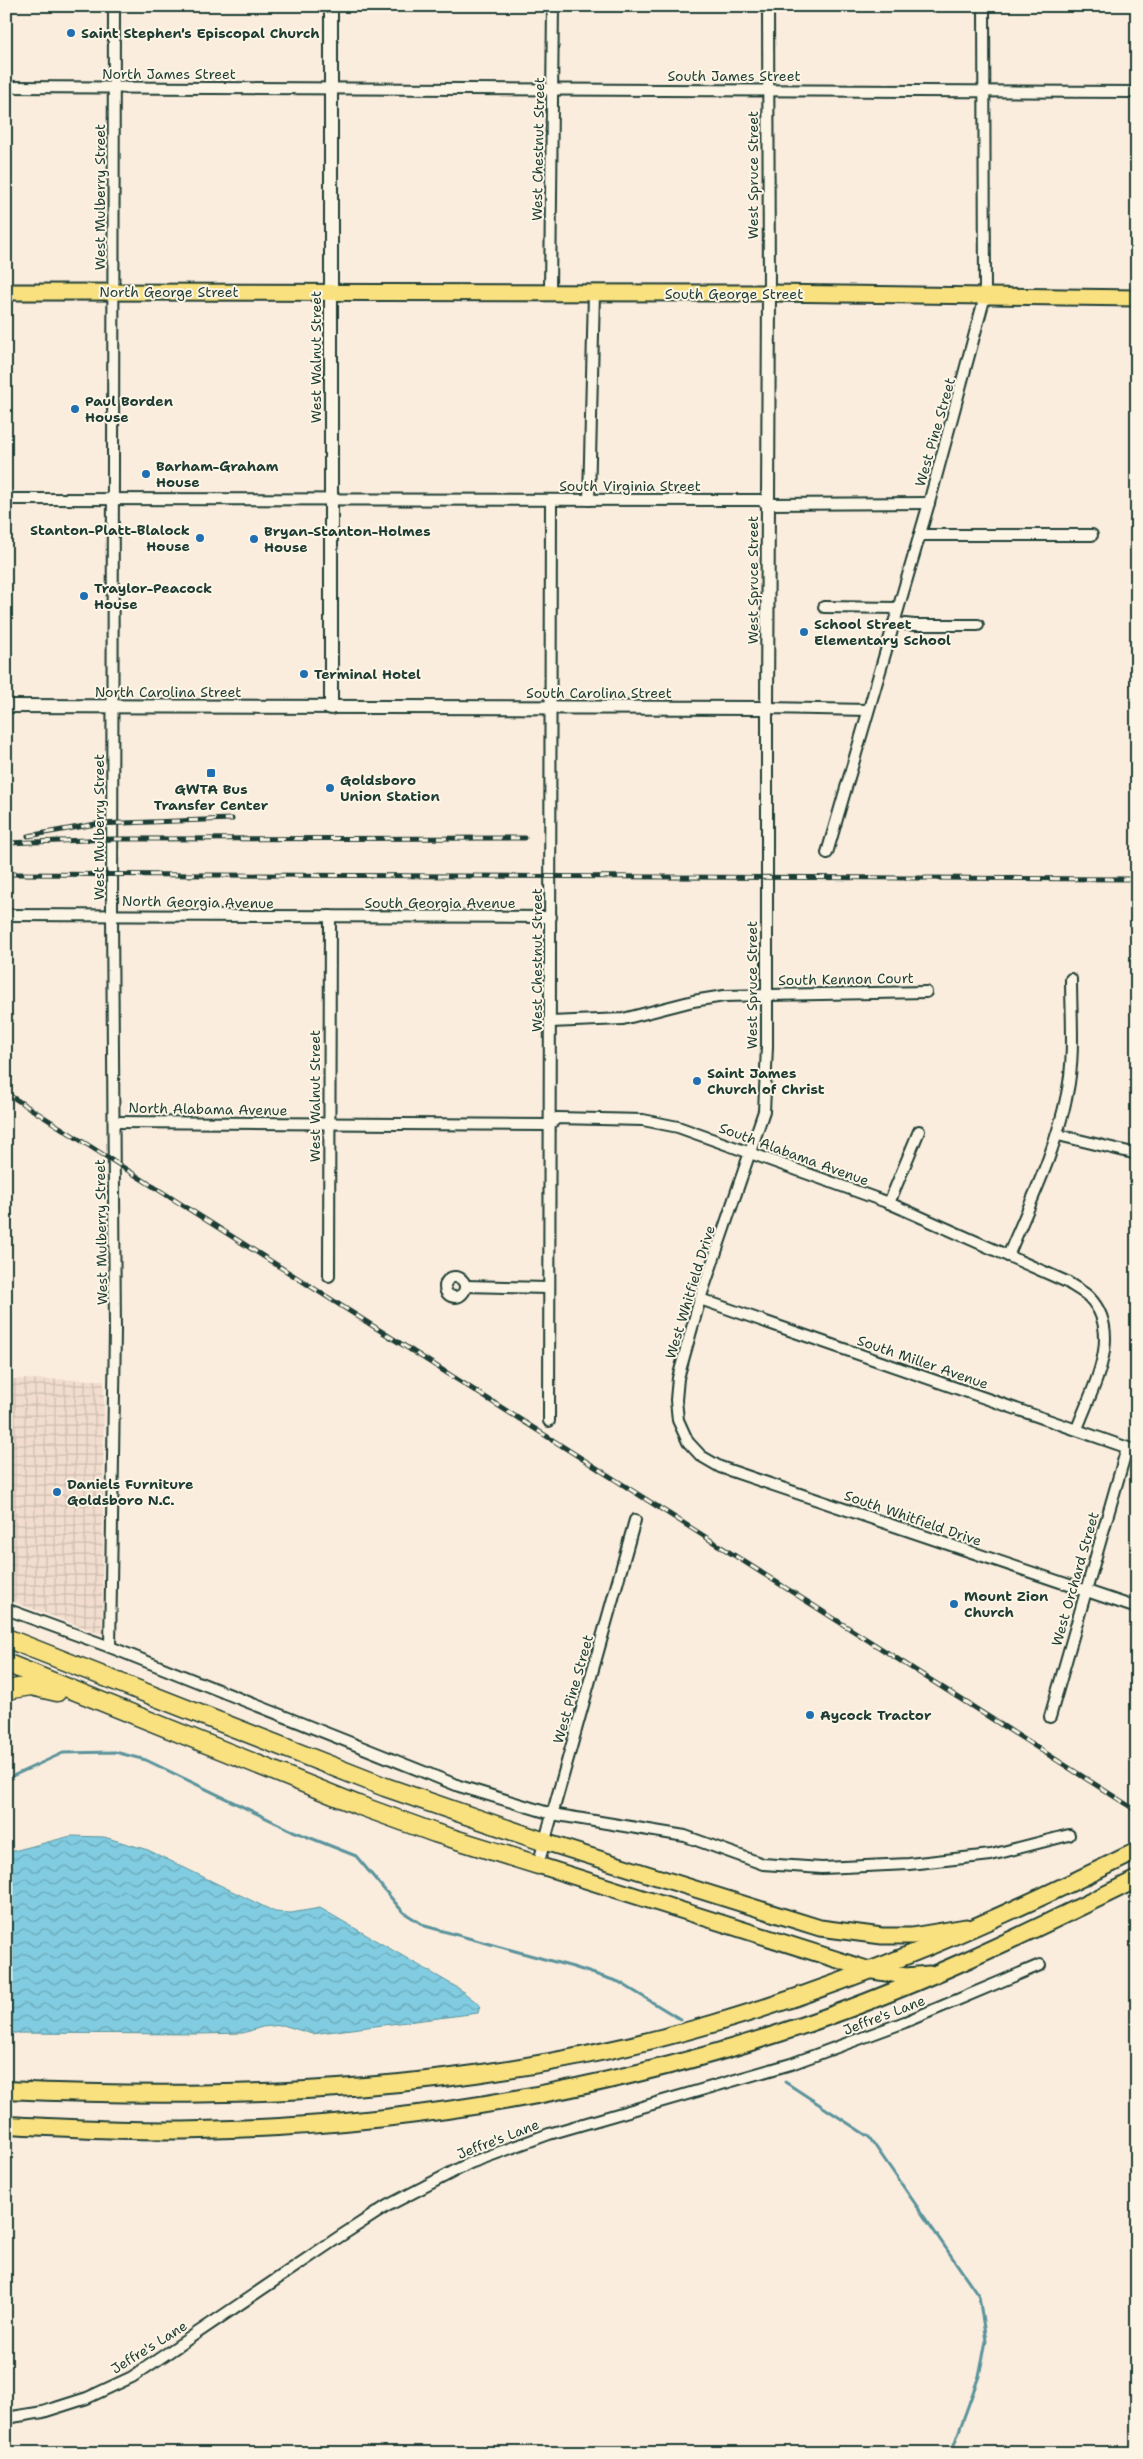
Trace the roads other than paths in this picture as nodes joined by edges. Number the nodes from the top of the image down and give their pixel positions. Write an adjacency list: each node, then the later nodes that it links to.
1 (114, 6): 7 (street, West Mulberry Street)
2 (331, 6): 8 (street, West Walnut Street)
3 (553, 6): 9 (street, West Chestnut Street)
4 (768, 6): 10 (street, West Spruce Street)
5 (984, 6): 11 (street, West Pine Street)
6 (6, 87): 7 (street, North James Street)
7 (114, 88): 8 (street, North James Street); 13 (street, West Mulberry Street)
8 (331, 89): 9 (street, South James Street); 15 (street, West Walnut Street)
9 (552, 89): 10 (street, South James Street); 16 (street, West Chestnut Street)
10 (768, 89): 11 (street, South James Street); 18 (street, West Spruce Street)
11 (984, 90): 12 (street, South James Street); 19 (street, West Pine Street)
12 (1137, 92)
13 (115, 291): 14 (main road, North George Street); 15 (main road, North George Street); 22 (street, West Mulberry Street)
14 (6, 292)
15 (331, 292): 16 (main road, South George Street); 23 (street, West Walnut Street)
16 (550, 292): 17 (main road, South George Street)
17 (594, 293): 18 (main road, South George Street); 25 (street)
18 (769, 294): 19 (main road, South George Street); 27 (street, West Spruce Street)
19 (985, 296): 20 (main road, South George Street); 26 (street, West Pine Street)
20 (1137, 298)
21 (6, 499): 22 (street, South Virginia Street)
22 (113, 499): 23 (street, South Virginia Street); 35 (street, West Mulberry Street)
23 (330, 500): 24 (street, South Virginia Street); 36 (street, West Walnut Street)
24 (551, 500): 25 (street, South Virginia Street); 38 (street, West Chestnut Street)
25 (589, 500): 27 (street, South Virginia Street)
26 (929, 503): 27 (street, South Virginia Street); 29 (street, West Pine Street)
27 (768, 504): 37 (street, West Spruce Street)
28 (1092, 535): 29 (street)
29 (920, 536): 31 (street, West Pine Street)
30 (824, 606): 31 (street)
31 (898, 608): 32 (street, West Pine Street)
32 (894, 622): 33 (street); 39 (street, West Pine Street)
33 (978, 625)
34 (6, 706): 35 (street, North Carolina Street)
35 (114, 707): 36 (street, North Carolina Street); 41 (street, West Mulberry Street)
36 (331, 708): 38 (street, South Carolina Street)
37 (767, 708): 38 (street, South Carolina Street); 39 (street, South Carolina Street); 47 (street, West Spruce Street)
38 (549, 709): 44 (street, West Chestnut Street)
39 (868, 710): 40 (street, West Pine Street)
40 (827, 853)
41 (112, 914): 42 (street, North Georgia Avenue); 43 (street, North Georgia Avenue); 49 (street, West Mulberry Street)
42 (6, 915)
43 (330, 916): 44 (street, South Georgia Avenue); 50 (street, West Walnut Street)
44 (550, 916): 48 (street, West Chestnut Street)
45 (1071, 979): 53 (street)
46 (926, 992): 47 (street, South Kennon Court)
47 (767, 994): 48 (street, South Kennon Court); 54 (street, West Spruce Street)
48 (550, 1022): 51 (street, West Chestnut Street)
49 (115, 1122): 50 (street, North Alabama Avenue); 71 (street, West Mulberry Street)
50 (331, 1124): 51 (street, South Alabama Avenue); 58 (street, West Walnut Street)
51 (548, 1125): 54 (street, South Alabama Avenue); 60 (street, West Chestnut Street)
52 (919, 1131): 56 (street)
53 (1058, 1135): 55 (street); 57 (street)
54 (751, 1152): 56 (street, South Alabama Avenue); 61 (street, West Whitfield Drive)
55 (1137, 1154)
56 (889, 1204): 57 (street, South Alabama Avenue)
57 (1008, 1256): 63 (street, South Alabama Avenue)
58 (329, 1276)
59 (465, 1286): 60 (street)
60 (548, 1288): 62 (street, West Chestnut Street)
61 (700, 1299): 63 (street, South Miller Avenue); 64 (street, West Whitfield Drive)
62 (549, 1420)
63 (1077, 1429): 65 (street, South Miller Avenue)
64 (688, 1442): 67 (street, South Whitfield Drive)
65 (1132, 1450): 67 (street, West Orchard Street)
66 (635, 1520): 76 (street, West Pine Street)
67 (1086, 1592): 68 (street, South Whitfield Drive); 75 (street, West Orchard Street)
68 (1137, 1608)
69 (6, 1609): 71 (street)
70 (6, 1638): 78 (highway)
71 (110, 1647): 76 (street)
72 (6, 1663): 74 (highway)
73 (6, 1690): 74 (highway)
74 (98, 1702): 80 (highway)
75 (1050, 1717)
76 (552, 1814): 77 (street); 78 (street, West Pine Street)
77 (1069, 1836)
78 (544, 1842): 80 (street, West Pine Street); 82 (main road)
79 (1137, 1851): 82 (highway)
80 (538, 1865): 84 (main road)
81 (1137, 1880): 85 (highway)
82 (987, 1923): 84 (highway)
83 (1040, 1965): 88 (street, Jeffre's Lane)
84 (873, 1971): 85 (main road); 86 (highway)
85 (942, 1972): 87 (highway)
86 (6, 2090)
87 (6, 2125)
88 (6, 2418)

